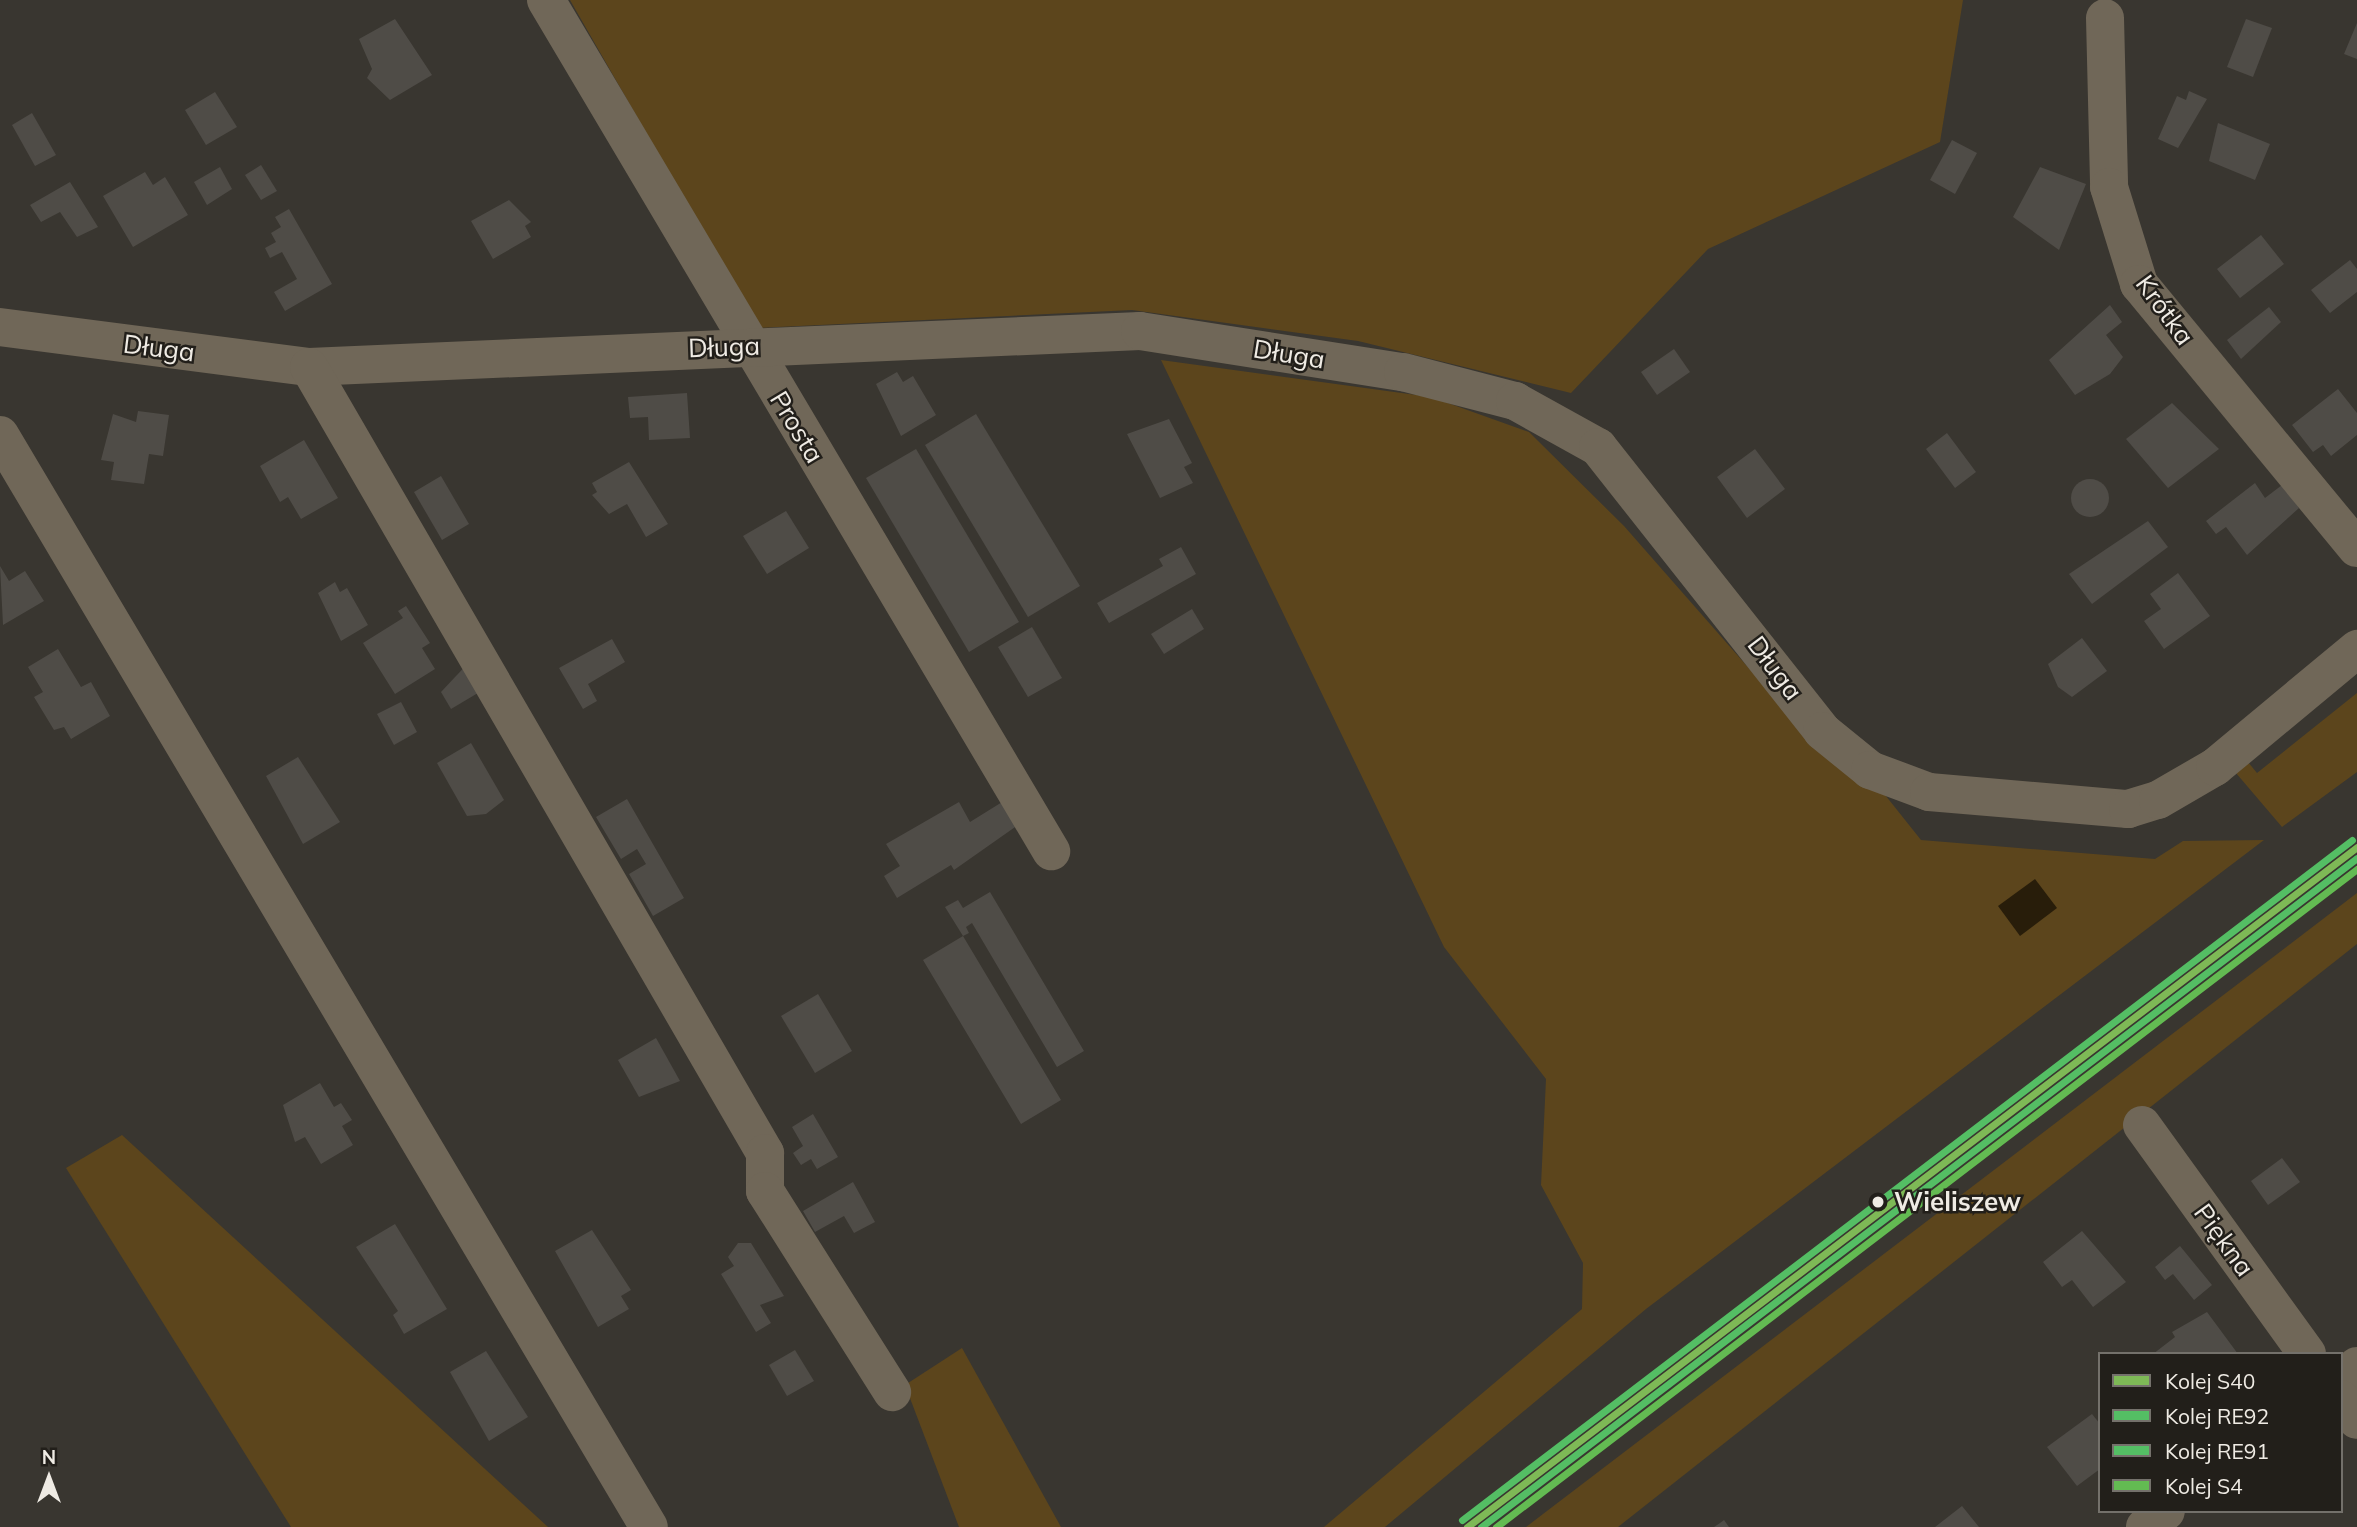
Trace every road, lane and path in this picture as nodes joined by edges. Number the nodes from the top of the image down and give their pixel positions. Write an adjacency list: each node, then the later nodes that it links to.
1 (546, 0): 4 (street, Prosta)
2 (2105, 18): 7 (street, Krótka)
3 (0, 327): 5 (street, Długa)
4 (749, 347): 5 (street, Długa); 8 (street, Długa); 9 (street, Prosta)
5 (309, 367): 12 (street)
6 (0, 435): 16 (street)
7 (2357, 548)
8 (2357, 649)
9 (1051, 851)
10 (2142, 1125): 11 (street, Piękna)
11 (2306, 1352)
12 (892, 1392)
13 (2343, 1402): 14 (street)
14 (2357, 1420)
15 (2163, 1513): 17 (street)
16 (649, 1527)
17 (2145, 1527)

